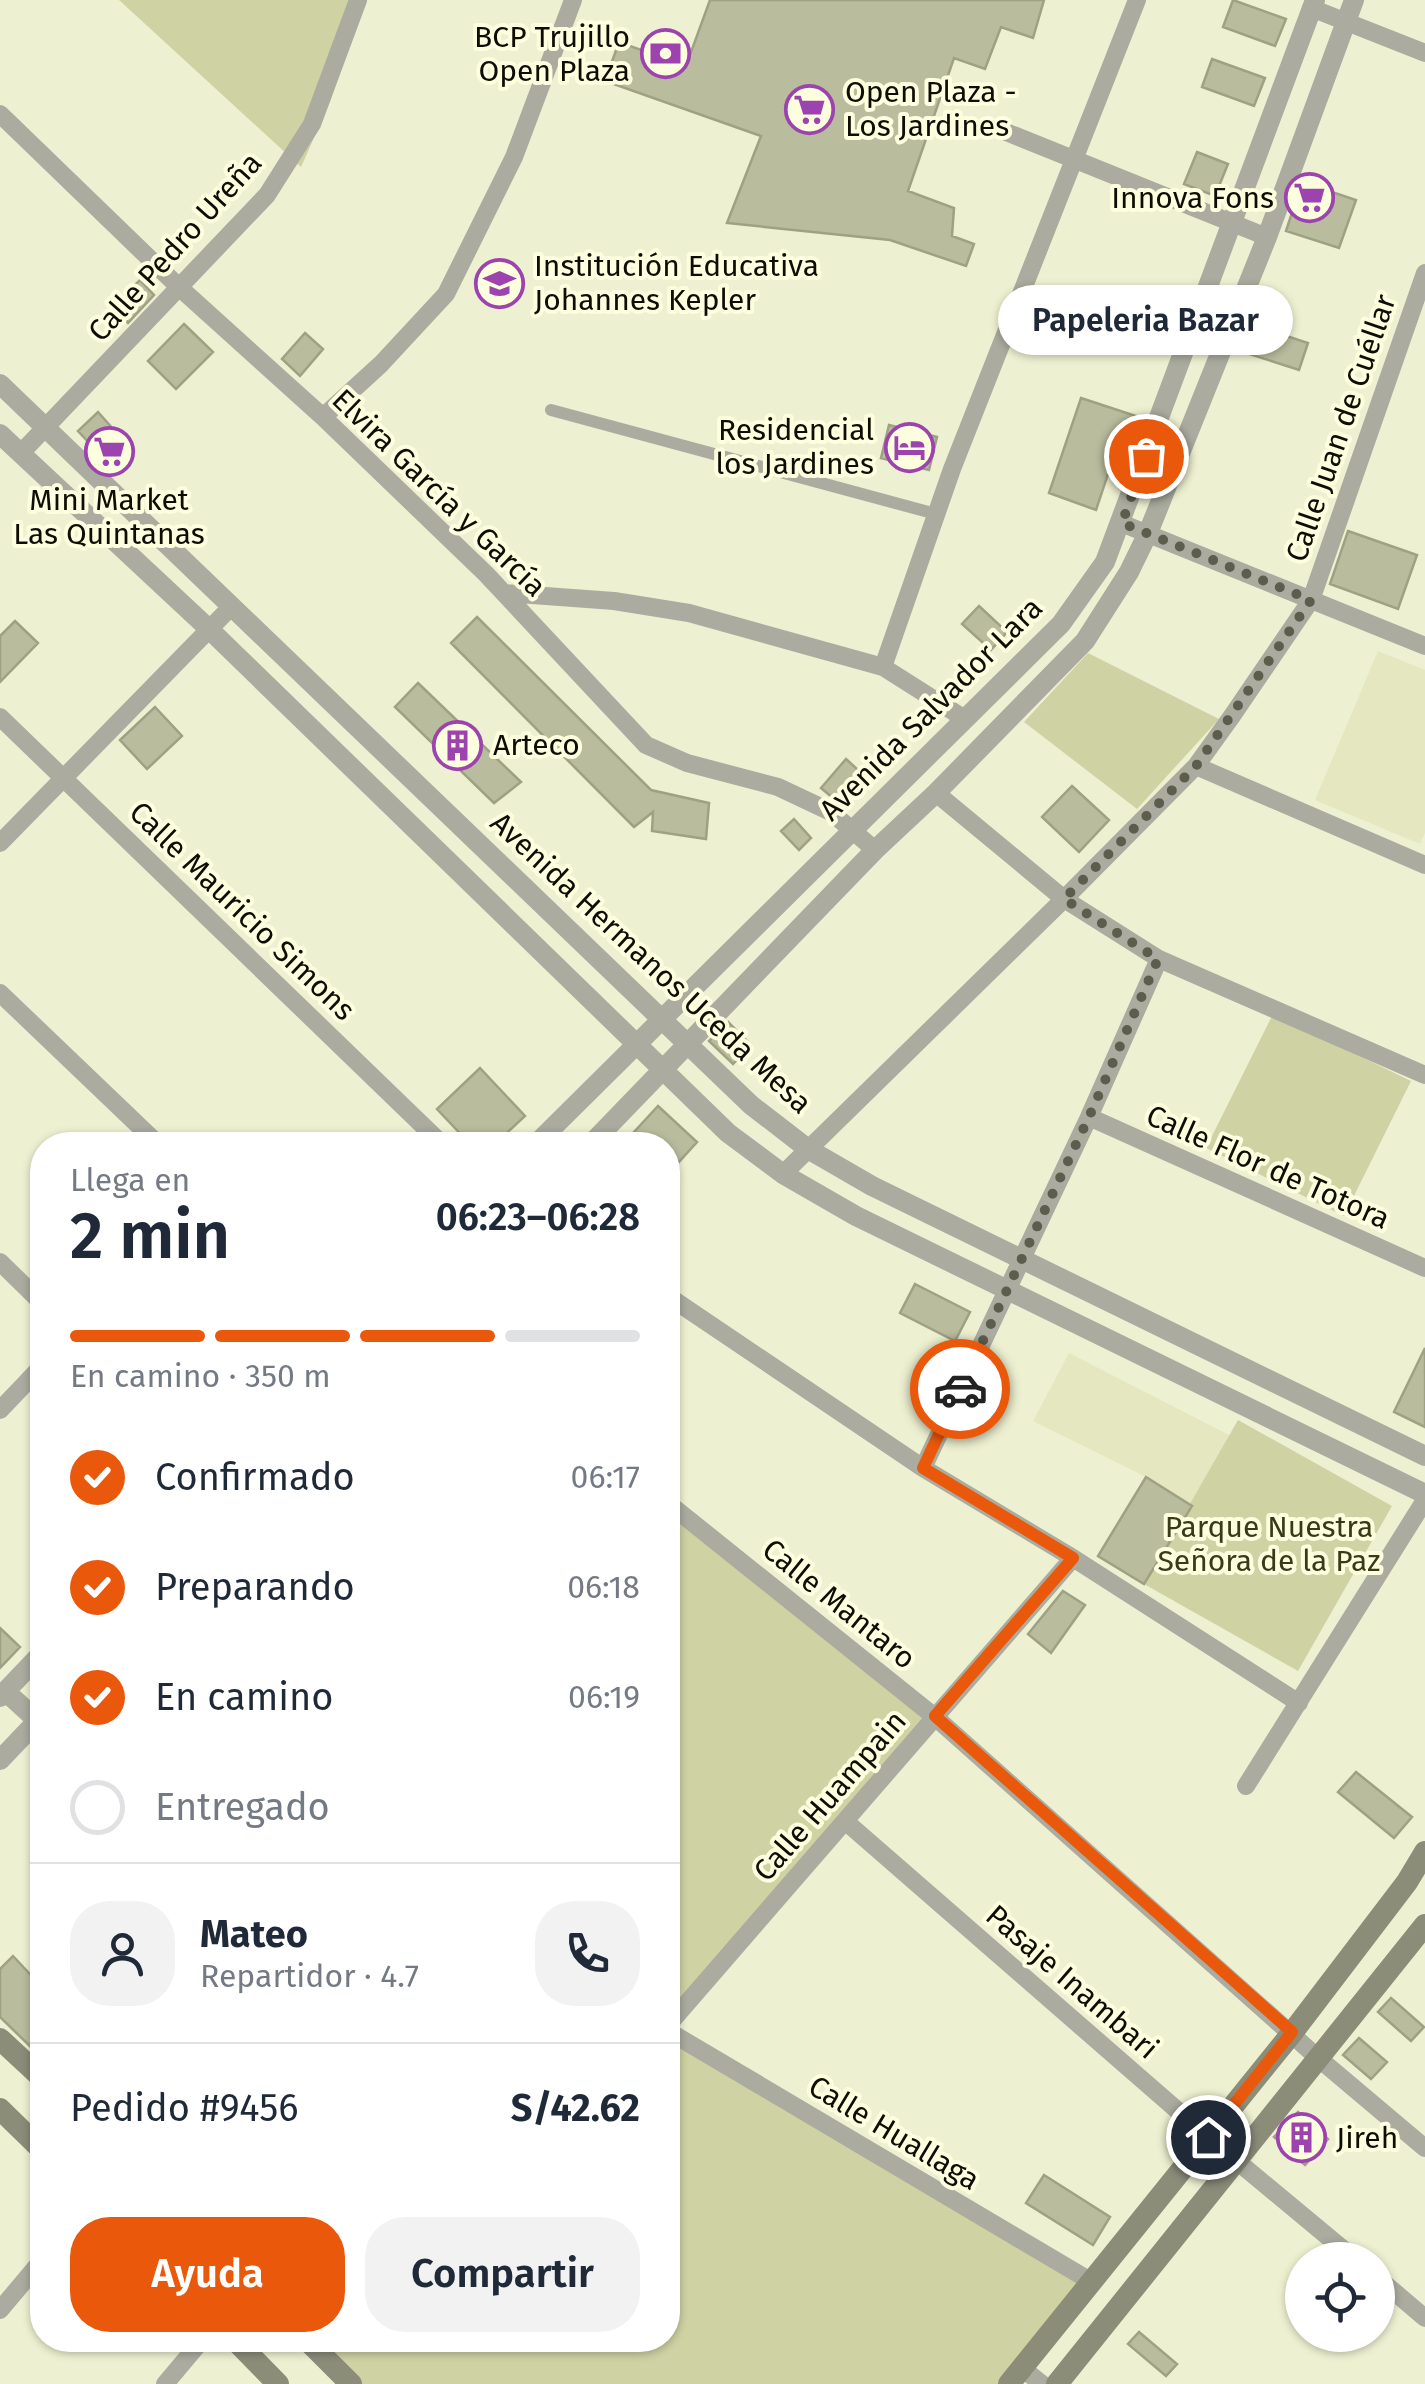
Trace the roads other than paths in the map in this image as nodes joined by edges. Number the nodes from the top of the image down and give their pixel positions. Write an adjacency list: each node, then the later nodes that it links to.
1 (358, 0): 14 (street, Calle Pedro Ureña)
2 (573, 0): 17 (street)
3 (1137, 0): 10 (street)
4 (1354, 0): 6 (street, Avenida Salvador Lara)
5 (1313, 4): 6 (street); 11 (street, Avenida Salvador Lara)
6 (1346, 23): 7 (street); 12 (street, Avenida Salvador Lara)
7 (1425, 53)
8 (0, 114): 14 (street, Elvira García y García)
9 (1001, 130): 10 (street)
10 (1076, 160): 11 (street); 21 (street)
11 (1232, 222): 12 (street); 22 (street, Avenida Salvador Lara)
12 (1267, 237): 23 (street, Avenida Salvador Lara)
13 (1425, 273): 25 (street, Calle Juan de Cuéllar)
14 (180, 288): 17 (street, Elvira García y García); 18 (street, Calle Pedro Ureña)
15 (0, 384): 18 (street, Avenida Hermanos Uceda Mesa)
16 (551, 410): 21 (street)
17 (324, 416): 24 (street, Elvira García y García)
18 (46, 428): 20 (street, Calle Pedro Ureña); 26 (street, Avenida Hermanos Uceda Mesa)
19 (0, 434): 20 (street)
20 (20, 454): 27 (street)
21 (936, 514): 29 (street)
22 (1122, 523): 23 (street); 31 (street, Avenida Salvador Lara)
23 (1148, 533): 25 (street); 34 (street, Avenida Salvador Lara)
24 (504, 593): 29 (street); 35 (street, Elvira García y García)
25 (1311, 600): 28 (street); 32 (street, Calle Juan de Cuéllar)
26 (232, 606): 27 (street); 37 (street, Avenida Hermanos Uceda Mesa)
27 (210, 629): 33 (street); 40 (street)
28 (1425, 646)
29 (883, 667): 31 (street)
30 (0, 717): 33 (street, Calle Mauricio Simons)
31 (965, 719): 35 (street, Avenida Salvador Lara)
32 (1196, 766): 39 (street); 41 (street, Calle Juan de Cuéllar)
33 (64, 777): 36 (street); 51 (street, Calle Mauricio Simons)
34 (936, 792): 38 (street, Avenida Salvador Lara); 41 (street)
35 (852, 830): 38 (street, Elvira García y García); 44 (street, Avenida Salvador Lara)
36 (0, 843)
37 (481, 846): 40 (street); 44 (street, Avenida Hermanos Uceda Mesa)
38 (874, 850): 46 (street, Avenida Salvador Lara)
39 (1425, 865)
40 (457, 870): 45 (street)
41 (1064, 899): 42 (street); 54 (street, Calle Juan de Cuéllar)
42 (1158, 959): 48 (street); 49 (street)
43 (0, 993): 50 (street)
44 (661, 1019): 45 (street, Avenida Salvador Lara); 46 (street, Avenida Hermanos Uceda Mesa)
45 (636, 1044): 47 (street); 52 (street, Avenida Salvador Lara)
46 (689, 1044): 47 (street, Avenida Salvador Lara); 54 (street, Avenida Hermanos Uceda Mesa)
47 (664, 1070): 53 (street, Avenida Salvador Lara); 55 (street)
48 (1425, 1075)
49 (1089, 1117): 56 (street); 58 (street, Calle Flor de Totora)
50 (146, 1132)
51 (430, 1132)
52 (548, 1132)
53 (603, 1132)
54 (808, 1149): 55 (street, Calle Juan de Cuéllar); 56 (street, Avenida Hermanos Uceda Mesa)
55 (783, 1174): 59 (street)
56 (1020, 1261): 59 (street); 64 (street, Avenida Hermanos Uceda Mesa)
57 (0, 1262): 60 (street)
58 (1425, 1268)
59 (1006, 1290): 65 (street); 66 (street)
60 (30, 1292)
61 (680, 1304): 65 (street)
62 (30, 1379): 63 (street)
63 (0, 1410)
64 (1425, 1456)
65 (923, 1468): 68 (street)
66 (1425, 1497): 71 (street)
67 (680, 1512): 73 (street, Calle Mantaro)
68 (1073, 1558): 71 (street); 73 (street, Calle Huampain)
69 (30, 1666): 70 (street)
70 (3, 1695): 72 (street)
71 (1298, 1703): 76 (street)
72 (30, 1713)
73 (935, 1716): 77 (street, Calle Huampain); 81 (street, Calle Mantaro)
74 (30, 1729): 75 (street)
75 (0, 1760)
76 (1246, 1786)
77 (845, 1821): 80 (street, Calle Huampain); 87 (street, Pasaje Inambari)
78 (1425, 1852): 81 (main road)
79 (1425, 1924): 84 (main road)
80 (680, 2014)
81 (1292, 2032): 84 (street, Calle Mantaro); 87 (main road)
82 (680, 2035): 93 (street, Calle Huallaga)
83 (0, 2040): 85 (main road)
84 (1317, 2057): 89 (street, Calle Mantaro); 90 (main road)
85 (30, 2065)
86 (0, 2109): 88 (main road)
87 (1208, 2137): 90 (street, Pasaje Inambari); 93 (main road)
88 (30, 2138)
89 (1425, 2148)
90 (1237, 2160): 91 (street, Pasaje Inambari); 105 (main road)
91 (1335, 2242)
92 (30, 2274): 95 (street)
93 (1092, 2282): 100 (main road)
94 (1395, 2292): 96 (street)
95 (0, 2310)
96 (1425, 2318)
97 (192, 2352): 101 (street)
98 (247, 2352): 102 (main road)
99 (319, 2352): 103 (main road)
100 (1016, 2376): 104 (street)
101 (165, 2384)
102 (278, 2384)
103 (350, 2384)
104 (1042, 2384)
105 (1058, 2384)

